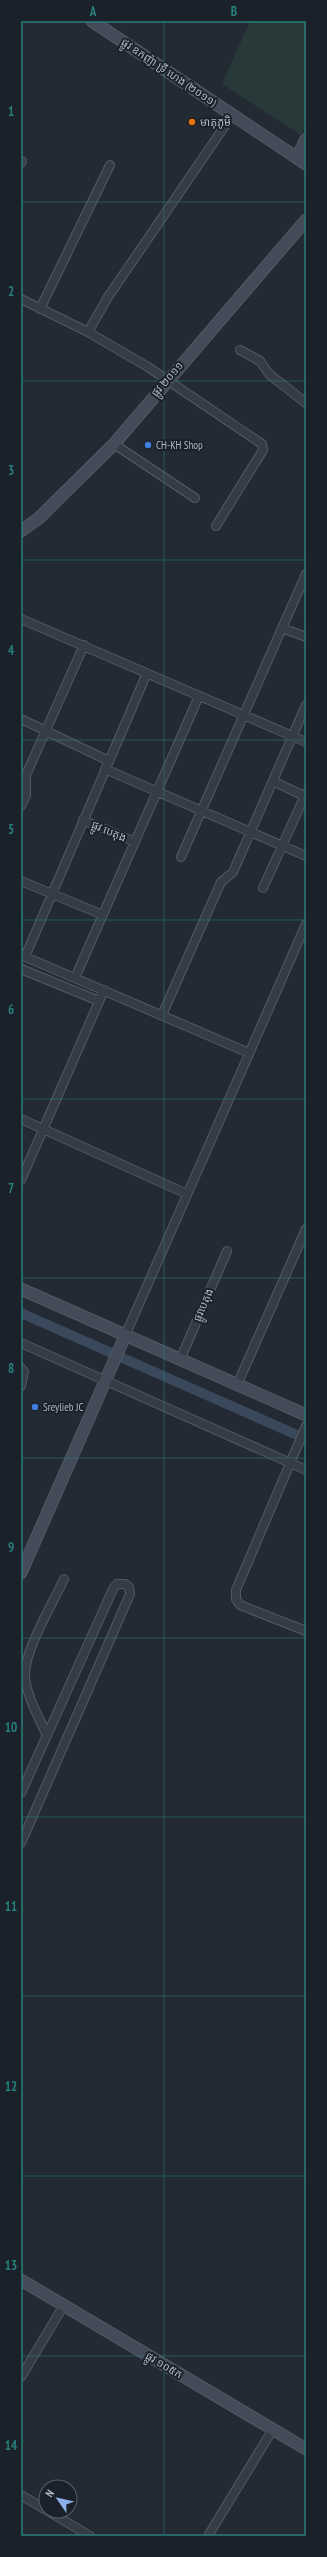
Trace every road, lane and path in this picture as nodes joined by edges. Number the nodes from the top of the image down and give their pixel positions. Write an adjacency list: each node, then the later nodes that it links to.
1 (92, 21): 2 (main road, ផ្លូវ ឧកញ៉ា ទ្រី ហេង (២០១១))
2 (233, 114): 4 (main road, ផ្លូវ ឧកញ៉ា ទ្រី ហេង (២០១១)); 9 (street)
3 (306, 139): 4 (main road)
4 (302, 161)
5 (110, 165): 8 (street)
6 (306, 220): 11 (main road, ផ្លូវ ២០១១)
7 (21, 299): 8 (street)
8 (40, 309): 9 (street)
9 (88, 332): 11 (street)
10 (240, 350): 12 (street)
11 (166, 380): 13 (main road, ផ្លូវ ២០១១); 15 (street)
12 (306, 403)
13 (114, 444): 14 (street); 16 (main road, ផ្លូវ ២០១១)
14 (195, 498)
15 (216, 526)
16 (21, 531)
17 (305, 578): 19 (street)
18 (21, 619): 21 (street)
19 (282, 628): 20 (street); 25 (street)
20 (306, 637)
21 (84, 644): 22 (street); 27 (street)
22 (147, 673): 23 (street); 30 (street)
23 (199, 696): 25 (street); 32 (street)
24 (306, 704): 28 (street)
25 (244, 715): 28 (street); 35 (street)
26 (21, 719): 27 (street)
27 (45, 731): 30 (street); 34 (street)
28 (292, 736): 29 (street); 31 (street)
29 (306, 742)
30 (107, 765): 32 (street); 36 (street)
31 (273, 781): 33 (street); 37 (street)
32 (157, 792): 35 (street); 38 (street)
33 (306, 796): 39 (street)
34 (21, 806)
35 (201, 811): 37 (street); 41 (street)
36 (83, 820): 38 (street, ផ្លូវ បេតុង); 44 (street)
37 (250, 833): 39 (street); 52 (street)
38 (135, 842): 45 (street)
39 (282, 846): 40 (street); 43 (street)
40 (306, 856)
41 (181, 857)
42 (21, 881): 44 (street)
43 (263, 888)
44 (51, 893): 45 (street); 47 (street)
45 (103, 915): 49 (street)
46 (306, 924): 53 (street)
47 (23, 956): 49 (street)
48 (21, 970): 51 (street)
49 (75, 978): 50 (street)
50 (104, 990): 51 (street); 52 (street)
51 (99, 1001): 55 (street)
52 (162, 1015): 53 (street)
53 (249, 1053): 57 (street)
54 (21, 1119): 55 (street)
55 (43, 1128): 56 (street); 57 (street)
56 (21, 1180)
57 (188, 1194): 61 (street)
58 (306, 1229): 66 (street)
59 (227, 1251): 63 (street, ផ្លូវបេតុង)
60 (21, 1289): 61 (main road)
61 (124, 1340): 63 (main road); 65 (main road)
62 (21, 1344): 65 (street)
63 (180, 1360): 66 (main road)
64 (21, 1368): 67 (street)
65 (107, 1378): 70 (street); 72 (main road)
66 (237, 1385): 68 (main road)
67 (21, 1386)
68 (306, 1415)
69 (306, 1426): 70 (street)
70 (290, 1463): 71 (street); 74 (street)
71 (306, 1470)
72 (21, 1573)
73 (64, 1579): 75 (street)
74 (306, 1631)
75 (47, 1736): 76 (street); 77 (street)
76 (21, 1793)
77 (21, 1843)
78 (21, 2280): 79 (main road, ផ្លូវ ១០៥ក)
79 (64, 2306): 80 (street); 81 (main road, ផ្លូវ ១០៥ក)
80 (21, 2376)
81 (273, 2430): 82 (main road, ផ្លូវ ១០៥ក); 87 (street)
82 (306, 2449)
83 (21, 2495): 84 (street)
84 (38, 2505)
85 (62, 2519): 86 (street)
86 (90, 2536)
87 (208, 2536)

